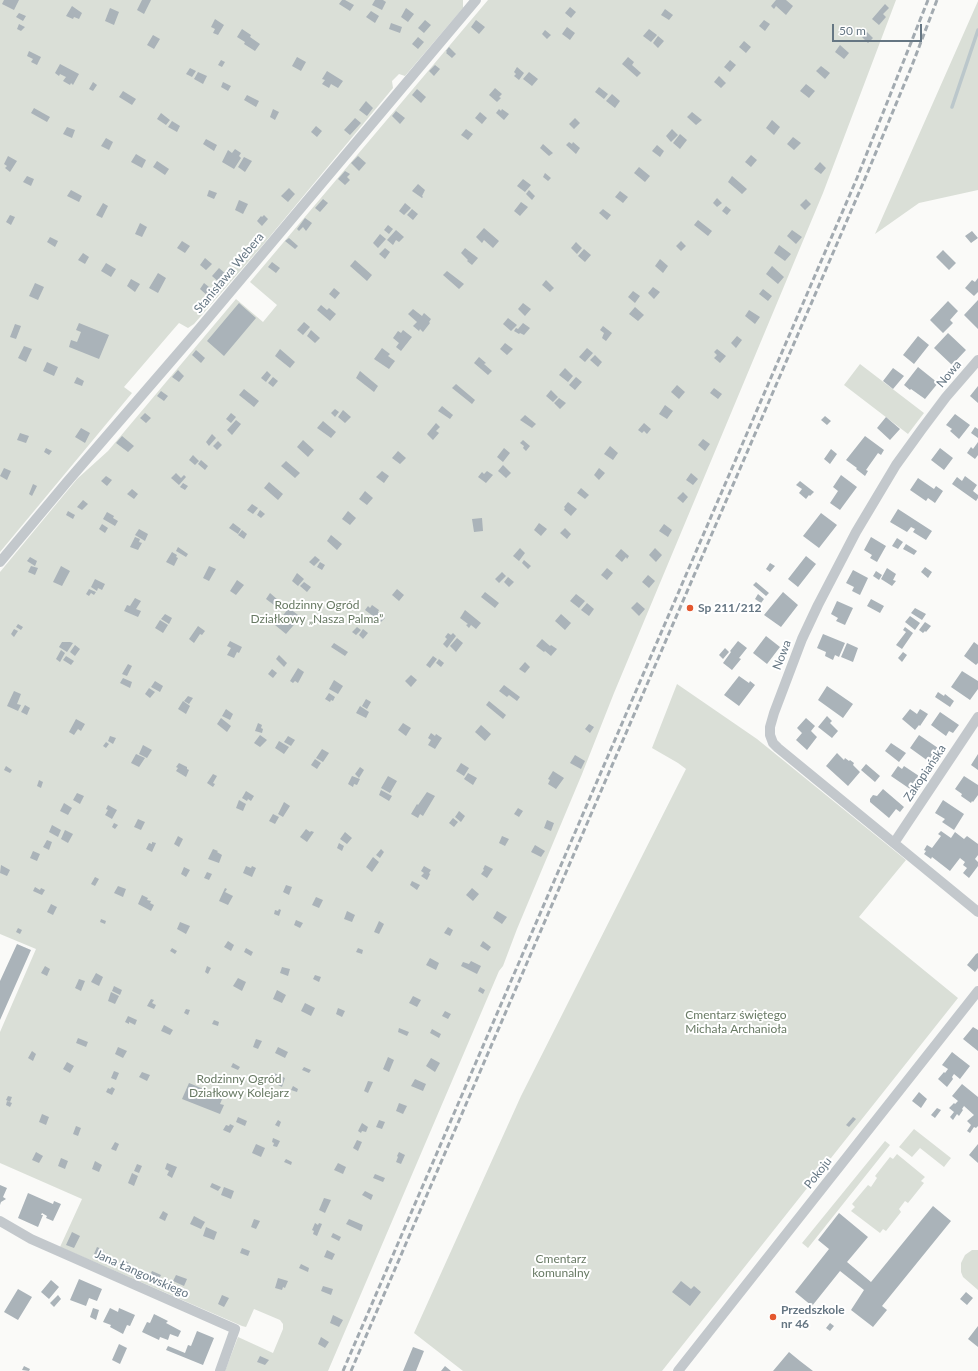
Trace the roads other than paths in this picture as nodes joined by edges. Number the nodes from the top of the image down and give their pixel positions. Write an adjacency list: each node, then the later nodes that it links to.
1 (476, 0): 3 (street, Stanisława Webera)
2 (978, 360): 5 (street, Nowa)
3 (0, 562)
4 (978, 717): 5 (street, Zakopiańska)
5 (894, 843): 6 (street, Nowa)
6 (978, 912)
7 (978, 990): 10 (street, Pokoju)
8 (0, 1221): 9 (street, Jana Łangowskiego)
9 (220, 1371)
10 (678, 1371)

